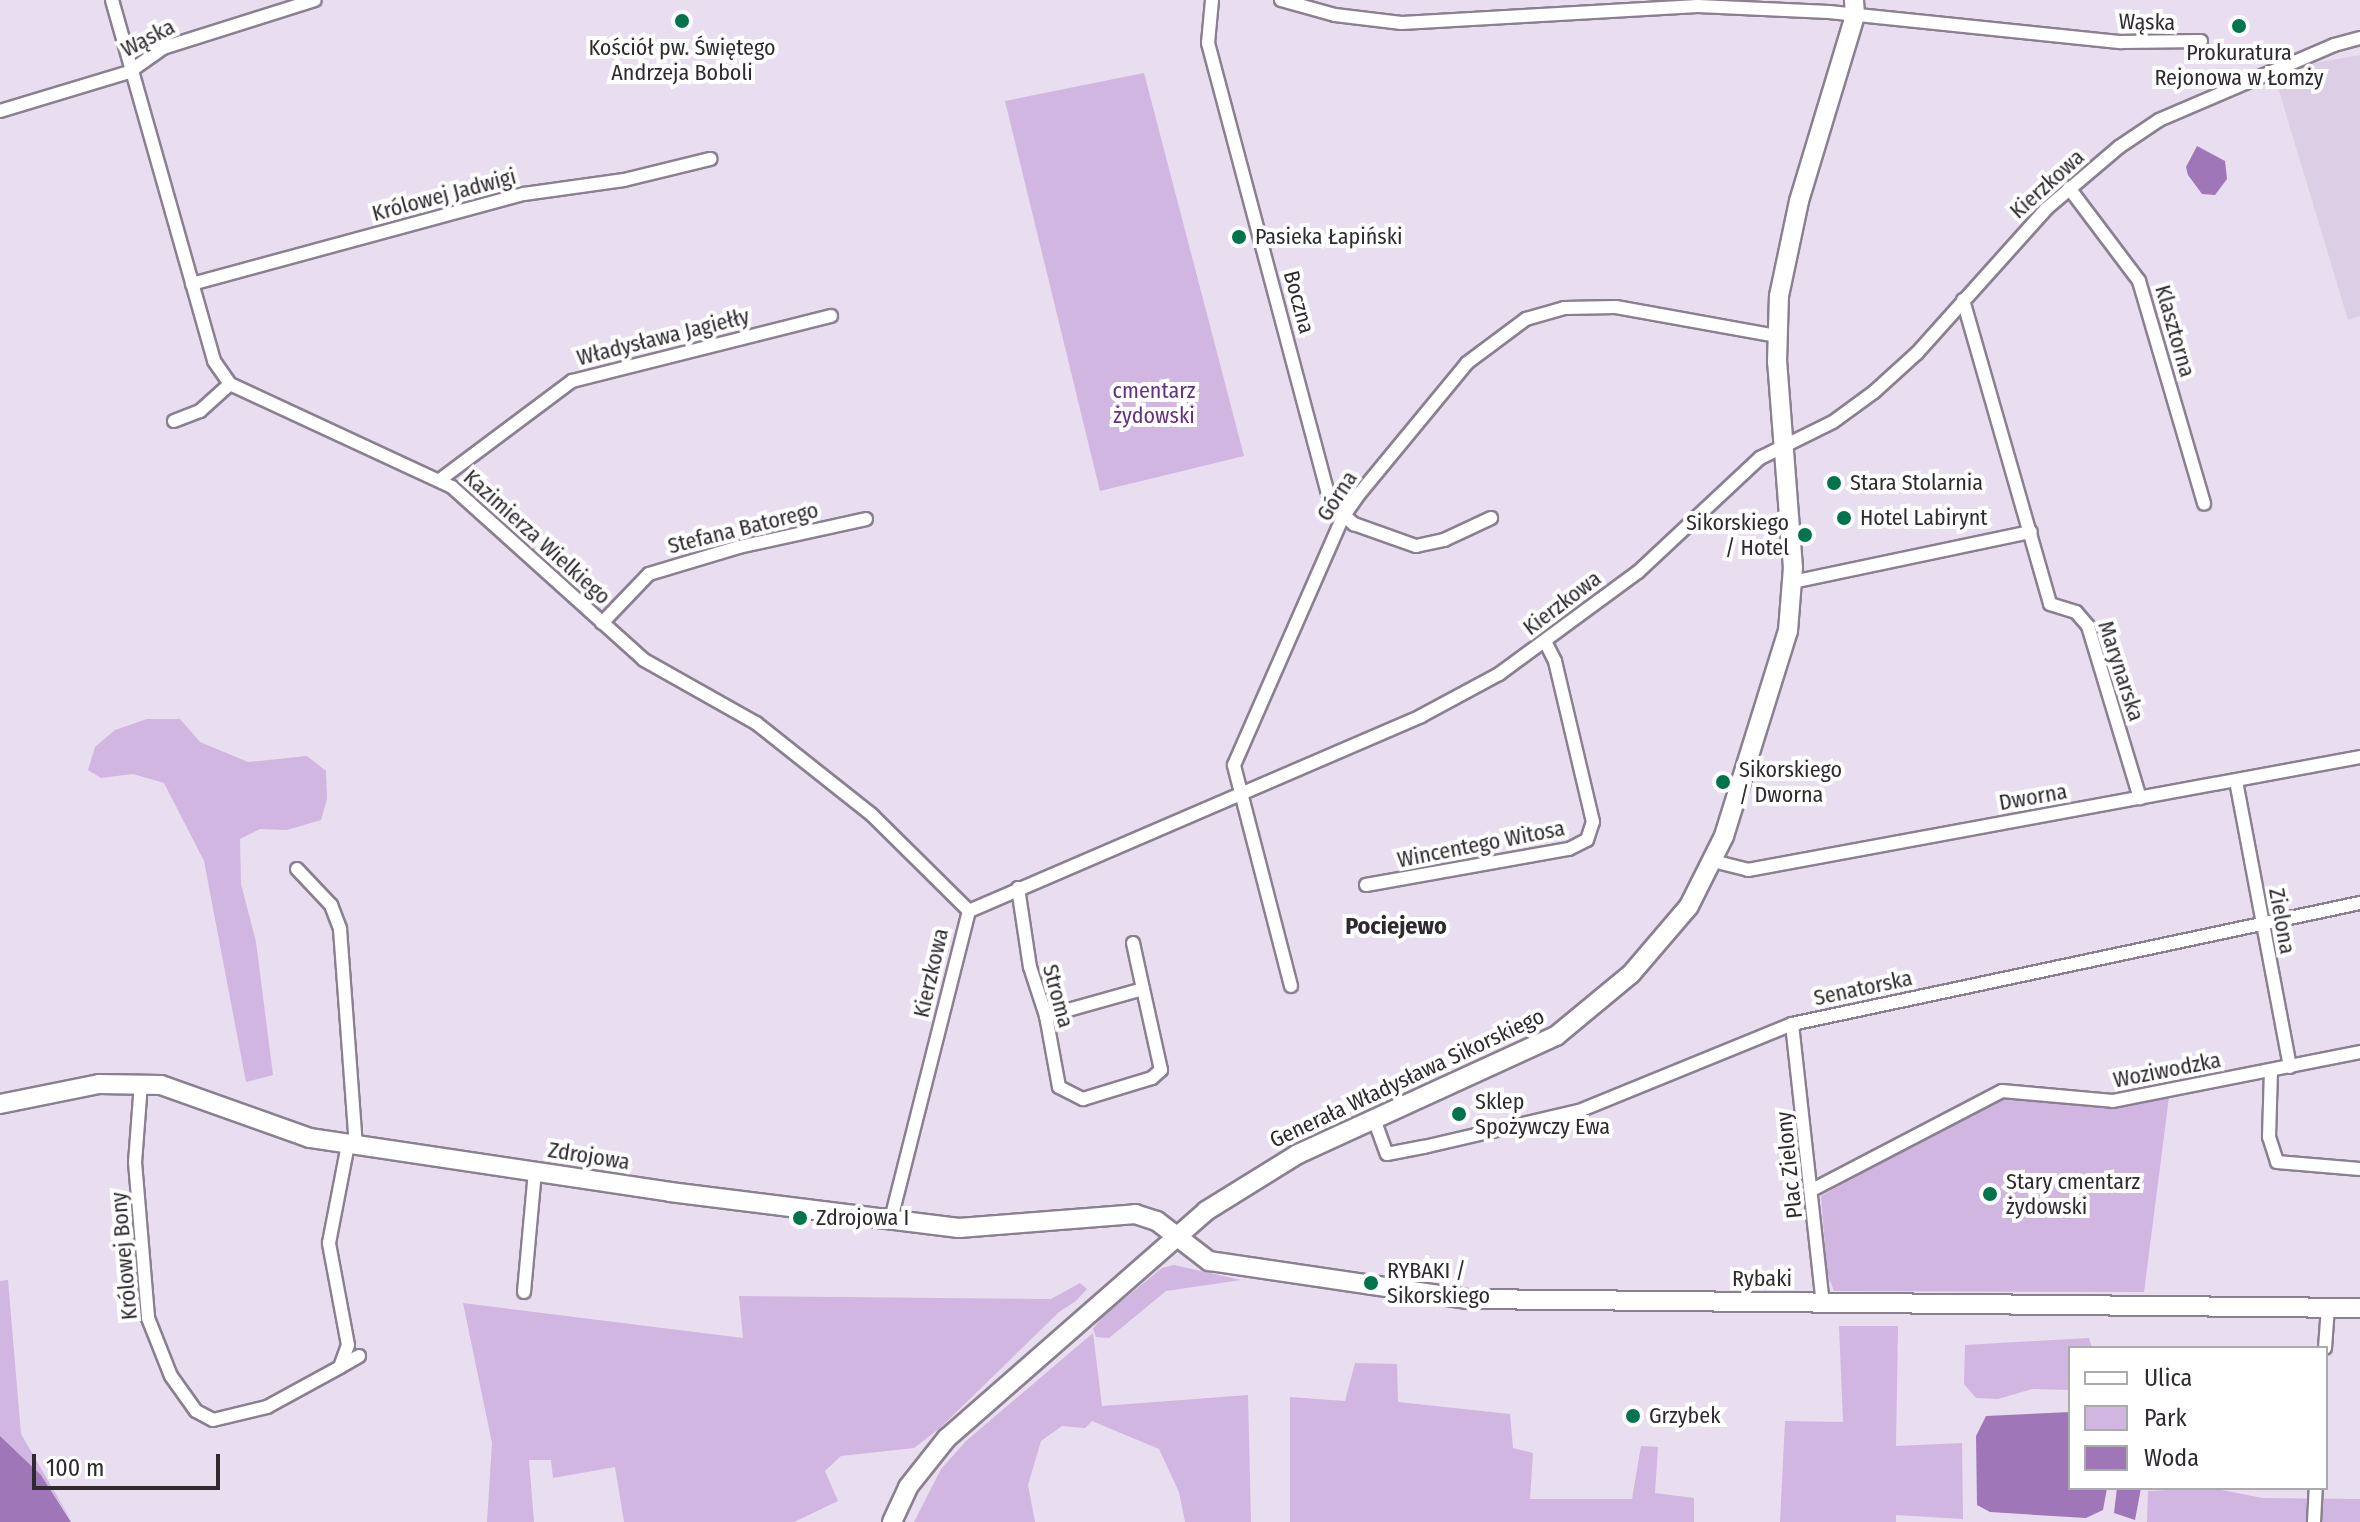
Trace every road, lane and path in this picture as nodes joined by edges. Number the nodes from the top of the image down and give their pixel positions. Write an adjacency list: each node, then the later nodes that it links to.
1 (112, 0): 8 (street)
2 (315, 0): 8 (street, Wąska)
3 (1212, 0): 21 (street, Boczna)
4 (1281, 0): 5 (street, Wąska)
5 (1858, 5): 7 (street, Wąska); 15 (street, Generała Władysława Sikorskiego)
6 (2360, 38): 11 (street, Kierzkowa)
7 (2201, 41)
8 (129, 72): 9 (street, Wąska); 12 (street)
9 (0, 111)
10 (710, 159): 12 (street, Królowej Jadwigi)
11 (2069, 188): 13 (street, Kierzkowa); 20 (street, Klasztorna)
12 (192, 284): 16 (street)
13 (1963, 300): 18 (street, Kierzkowa); 24 (street, Marynarska)
14 (831, 316): 19 (street, Władysława Jagiełły)
15 (1777, 336): 18 (street, Generała Władysława Sikorskiego); 21 (street, Górna)
16 (230, 384): 17 (street); 19 (street, Kazimierza Wielkiego)
17 (174, 421)
18 (1784, 442): 25 (street, Generała Władysława Sikorskiego); 27 (street, Kierzkowa)
19 (441, 479): 26 (street, Kazimierza Wielkiego)
20 (2204, 504)
21 (1343, 517): 22 (street); 30 (street, Górna)
22 (1491, 518)
23 (866, 519): 26 (street, Stefana Batorego)
24 (2031, 532): 25 (street); 31 (street, Marynarska)
25 (1793, 582): 32 (street, Generała Władysława Sikorskiego)
26 (602, 623): 37 (street, Kazimierza Wielkiego)
27 (1545, 641): 30 (street, Kierzkowa); 34 (street, Wincentego Witosa)
28 (2360, 757): 29 (street, Dworna)
29 (2236, 781): 31 (street, Dworna); 38 (street, Zielona)
30 (1240, 793): 35 (street, Kierzkowa); 40 (street, Górna)
31 (2140, 798): 32 (street, Dworna)
32 (1713, 861): 49 (street, Generała Władysława Sikorskiego)
33 (297, 869): 50 (street)
34 (1366, 885)
35 (1018, 888): 37 (street, Kierzkowa); 42 (street, Stroma)
36 (2360, 903): 38 (street, Senatorska)
37 (969, 911): 54 (street, Kierzkowa)
38 (2262, 922): 43 (street, Senatorska); 45 (street, Zielona)
39 (1133, 943): 41 (street)
40 (1291, 986)
41 (1143, 989): 42 (street); 42 (street, Stroma)
42 (1046, 1016)
43 (1792, 1024): 49 (street, Senatorska); 53 (street, Plac Zielony)
44 (2360, 1052): 45 (street, Woziwodzka)
45 (2290, 1067): 46 (street, Woziwodzka)
46 (2271, 1070): 51 (street); 53 (street, Woziwodzka)
47 (141, 1083): 48 (street, Zdrojowa); 50 (street, Zdrojowa); 62 (street, Królowej Bony)
48 (0, 1104)
49 (1374, 1119): 55 (street, Generała Władysława Sikorskiego)
50 (352, 1145): 52 (street, Zdrojowa); 62 (street)
51 (2360, 1169)
52 (535, 1172): 54 (street, Zdrojowa); 56 (street)
53 (1812, 1190): 57 (street, Plac Zielony)
54 (891, 1219): 55 (street, Zdrojowa)
55 (1175, 1236): 57 (street, Rybaki); 64 (street, Generała Władysława Sikorskiego)
56 (524, 1292)
57 (1823, 1303): 58 (street, Rybaki)
58 (2328, 1307): 59 (street, Rybaki); 60 (street)
59 (2360, 1308)
60 (2325, 1346)
61 (359, 1356): 62 (street, Królowej Bony)
62 (340, 1367)
63 (2316, 1490): 65 (street)
64 (892, 1522)
65 (2314, 1522)

